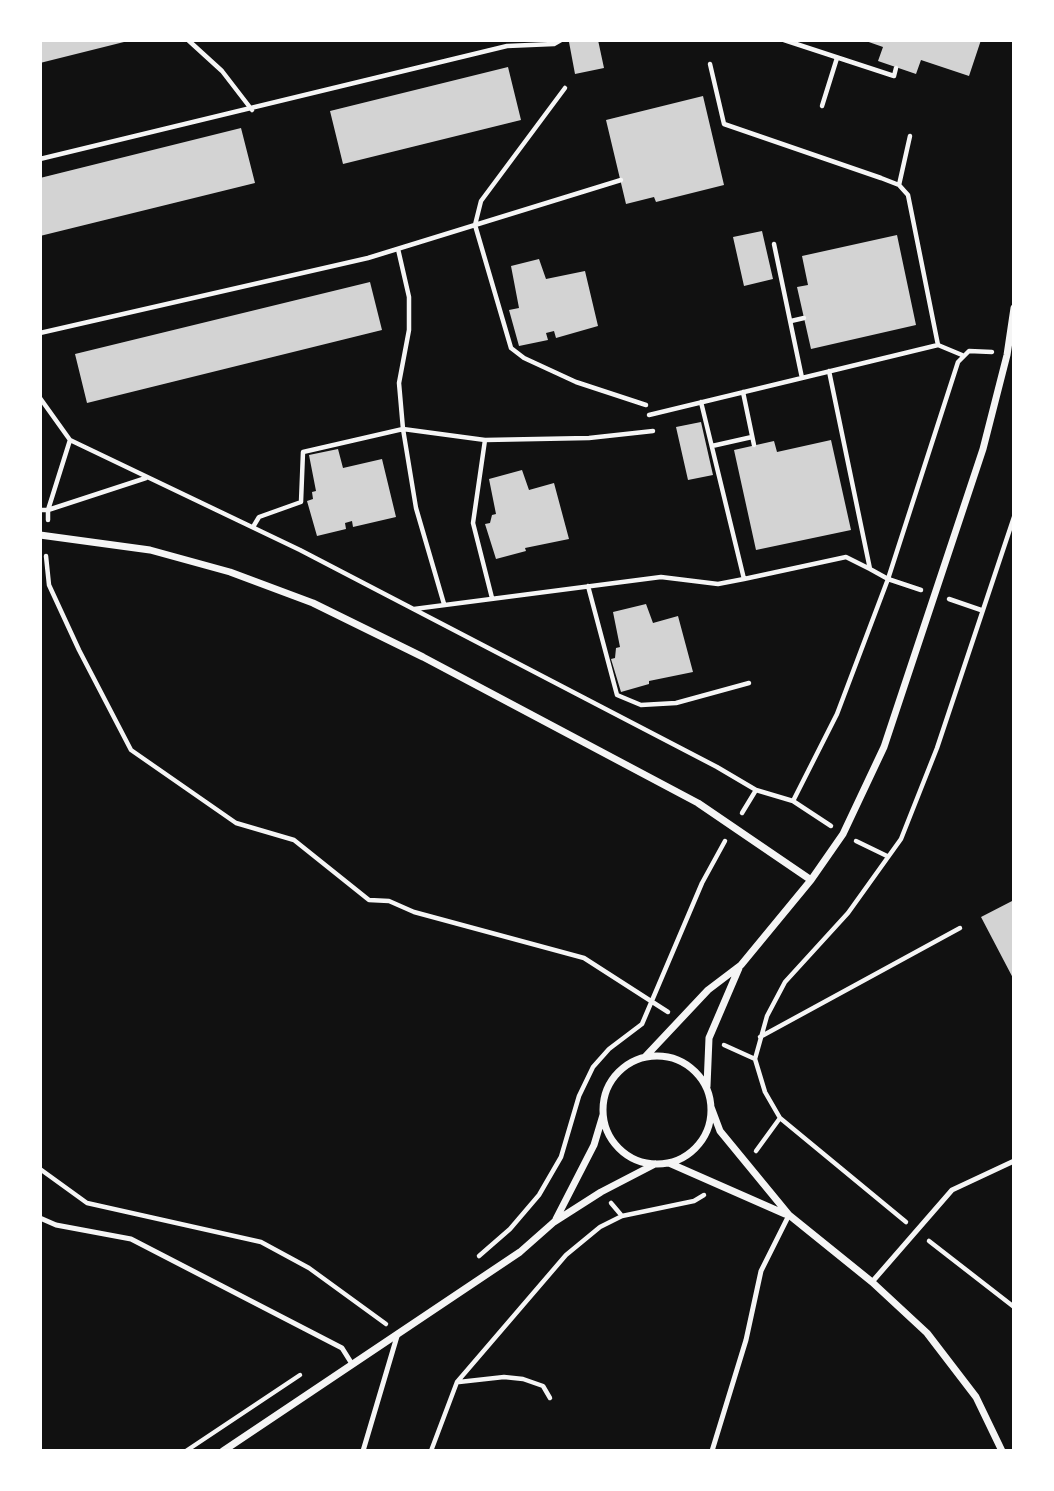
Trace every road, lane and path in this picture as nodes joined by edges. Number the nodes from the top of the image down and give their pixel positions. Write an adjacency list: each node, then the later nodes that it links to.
1 (188, 40): 9 (path)
2 (561, 40): 9 (path)
3 (784, 40): 4 (path)
4 (837, 58): 6 (path); 8 (path)
5 (710, 64): 13 (path)
6 (896, 68)
7 (565, 88): 14 (path)
8 (822, 106)
9 (252, 110): 11 (path)
10 (910, 136): 13 (path)
11 (40, 159)
12 (621, 180): 14 (path)
13 (899, 185): 21 (path)
14 (475, 225): 16 (path); 29 (path)
15 (774, 244): 19 (path)
16 (398, 248): 20 (path); 31 (path)
17 (1014, 309): 23 (street)
18 (804, 318): 19 (path)
19 (791, 321): 25 (path)
20 (40, 333)
21 (938, 345): 22 (path); 24 (path)
22 (962, 355): 23 (path); 47 (path)
23 (1007, 355): 56 (street)
24 (830, 371): 25 (path); 45 (path)
25 (802, 378): 26 (path)
26 (743, 392): 28 (path); 33 (path)
27 (40, 398): 34 (path)
28 (701, 402): 30 (path); 37 (path)
29 (646, 405)
30 (649, 415)
31 (403, 429): 35 (path); 42 (path); 50 (path)
32 (653, 431): 35 (path)
33 (752, 438): 36 (path); 37 (path)
34 (70, 440): 38 (path); 40 (path)
35 (485, 440): 49 (path)
36 (754, 445)
37 (712, 446): 46 (path)
38 (147, 478): 40 (path); 42 (path)
39 (40, 510): 40 (path)
40 (48, 510): 43 (path)
41 (1014, 517): 57 (path)
42 (253, 527): 51 (path)
43 (44, 535): 44 (path); 55 (street)
44 (43, 556): 61 (path)
45 (870, 569): 46 (path); 47 (path)
46 (744, 579): 48 (path)
47 (888, 579): 54 (path)
48 (588, 586): 49 (path); 52 (path)
49 (492, 598): 50 (path)
50 (444, 604): 51 (path)
51 (413, 610): 53 (path)
52 (749, 683)
53 (756, 790): 54 (path); 55 (path)
54 (793, 802): 56 (path)
55 (733, 827): 58 (street); 61 (path)
56 (843, 834): 57 (path); 58 (street)
57 (887, 856): 62 (path)
58 (811, 880): 60 (street)
59 (960, 928): 62 (path)
60 (741, 965): 63 (street); 64 (street)
61 (651, 1001): 78 (path)
62 (759, 1038): 67 (path)
63 (645, 1057): 64 (street); 66 (street)
64 (708, 1090): 65 (street)
65 (711, 1107): 69 (street); 70 (street)
66 (603, 1115): 71 (street); 76 (street)
67 (780, 1118): 69 (path); 77 (path)
68 (1014, 1161): 77 (lane)
69 (745, 1162): 74 (street)
70 (669, 1163): 71 (street); 73 (street)
71 (655, 1164): 76 (street)
72 (40, 1169): 82 (path)
73 (720, 1185): 74 (street); 87 (path)
74 (789, 1215): 79 (street); 93 (lane)
75 (40, 1218): 85 (lane)
76 (554, 1222): 84 (street)
77 (916, 1231): 79 (lane); 80 (path)
78 (474, 1260)
79 (872, 1282): 94 (street)
80 (1014, 1307)
81 (396, 1316): 82 (path)
82 (385, 1322): 83 (path); 84 (path)
83 (374, 1329)
84 (398, 1333): 85 (street); 91 (lane)
85 (352, 1364): 90 (street)
86 (309, 1370): 89 (path)
87 (457, 1382): 88 (path); 92 (path)
88 (551, 1398)
89 (186, 1451)
90 (223, 1451)
91 (363, 1451)
92 (431, 1451)
93 (712, 1451)
94 (1002, 1451)

